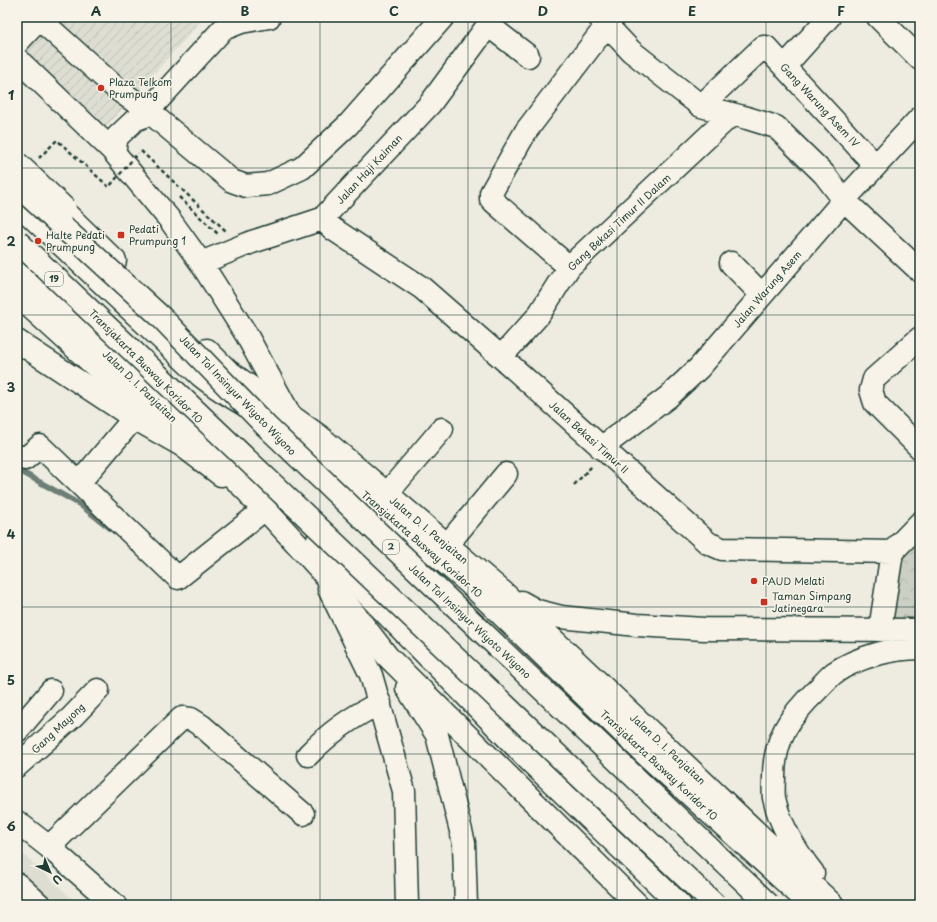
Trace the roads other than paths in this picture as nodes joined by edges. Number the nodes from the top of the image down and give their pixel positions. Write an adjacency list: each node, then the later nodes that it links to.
1 (269, 17): 14 (main road)
2 (443, 17): 14 (main road)
3 (829, 17): 12 (main road)
4 (878, 17): 11 (main road)
5 (606, 20): 13 (main road); 29 (main road)
6 (30, 21): 8 (main road); 14 (main road)
7 (491, 21): 9 (main road); 23 (main road, Jalan Haji Kaiman)
8 (17, 43)
9 (528, 56)
10 (17, 58): 17 (main road)
11 (920, 60)
12 (784, 66): 13 (main road, Gang Warung Asem IV); 19 (main road, Gang Warung Asem IV)
13 (701, 106): 15 (main road)
14 (145, 114): 17 (main road)
15 (732, 114): 21 (main road); 29 (main road, Gang Bekasi Timur II Dalam)
16 (920, 118): 19 (main road, Jalan Warung Asem)
17 (114, 148): 27 (main road)
18 (24, 163): 35 (main road, bridge); 39 (main road, Jalan D. I. Panjaitan)
19 (875, 165): 21 (main road, Jalan Warung Asem)
20 (17, 185): 35 (main road, Jalan Tol Insinyur Wiyoto Wiyono / 2, bridge)
21 (844, 200): 31 (main road); 33 (main road, Jalan Warung Asem)
22 (17, 203): 77 (main road, Transjakarta Busway Koridor 10)
23 (322, 219): 27 (main road, Jalan Haji Kaiman); 38 (main road, Jalan Bekasi Timur II)
24 (17, 236): 74 (main road, Transjakarta Busway Koridor 10)
25 (17, 241): 34 (main road, bridge)
26 (17, 247): 34 (main road, 19, bridge)
27 (201, 263): 39 (main road)
28 (731, 263): 33 (main road)
29 (569, 267): 38 (main road, Gang Bekasi Timur II Dalam)
30 (17, 270): 49 (main road, Jalan D. I. Panjaitan)
31 (920, 271)
32 (17, 295): 42 (main road)
33 (762, 295): 44 (main road, Jalan Warung Asem)
34 (90, 310): 75 (main road, bridge)
35 (161, 317): 76 (main road, Jalan Tol Insinyur Wiyoto Wiyono / 2, bridge)
36 (920, 338): 43 (main road)
37 (19, 344): 40 (main road)
38 (501, 357): 44 (main road, Jalan Bekasi Timur II)
39 (290, 415): 51 (main road, Jalan D. I. Panjaitan)
40 (134, 418): 42 (main road); 47 (main road)
41 (442, 430): 48 (main road)
42 (183, 446): 49 (main road)
43 (920, 448)
44 (603, 450): 52 (main road, Jalan Bekasi Timur II)
45 (17, 456): 47 (main road)
46 (506, 474): 51 (main road)
47 (79, 483): 49 (main road)
48 (396, 483)
49 (265, 509): 53 (main road, Jalan D. I. Panjaitan)
50 (920, 523): 52 (main road)
51 (447, 545): 54 (main road, Jalan D. I. Panjaitan)
52 (892, 552): 55 (main road)
53 (319, 568): 58 (main road, Jalan D. I. Panjaitan); 61 (main road)
54 (504, 593): 55 (main road); 78 (main road, Jalan D. I. Panjaitan)
55 (880, 630): 56 (main road)
56 (920, 630)
57 (920, 648): 79 (main road)
58 (387, 656): 72 (main road); 73 (main road, Jalan D. I. Panjaitan)
59 (98, 690): 64 (main road, Gang Mayong)
60 (51, 691): 62 (main road)
61 (380, 704): 63 (main road); 71 (main road)
62 (17, 731)
63 (308, 755)
64 (17, 766)
65 (303, 814): 67 (main road)
66 (20, 830): 67 (main road)
67 (49, 847): 70 (main road)
68 (17, 884): 69 (main road)
69 (40, 905)
70 (115, 905)
71 (407, 905)
72 (466, 905)
73 (638, 905)
74 (680, 905)
75 (716, 905)
76 (769, 905)
77 (811, 905)
78 (833, 905)
79 (838, 905)

